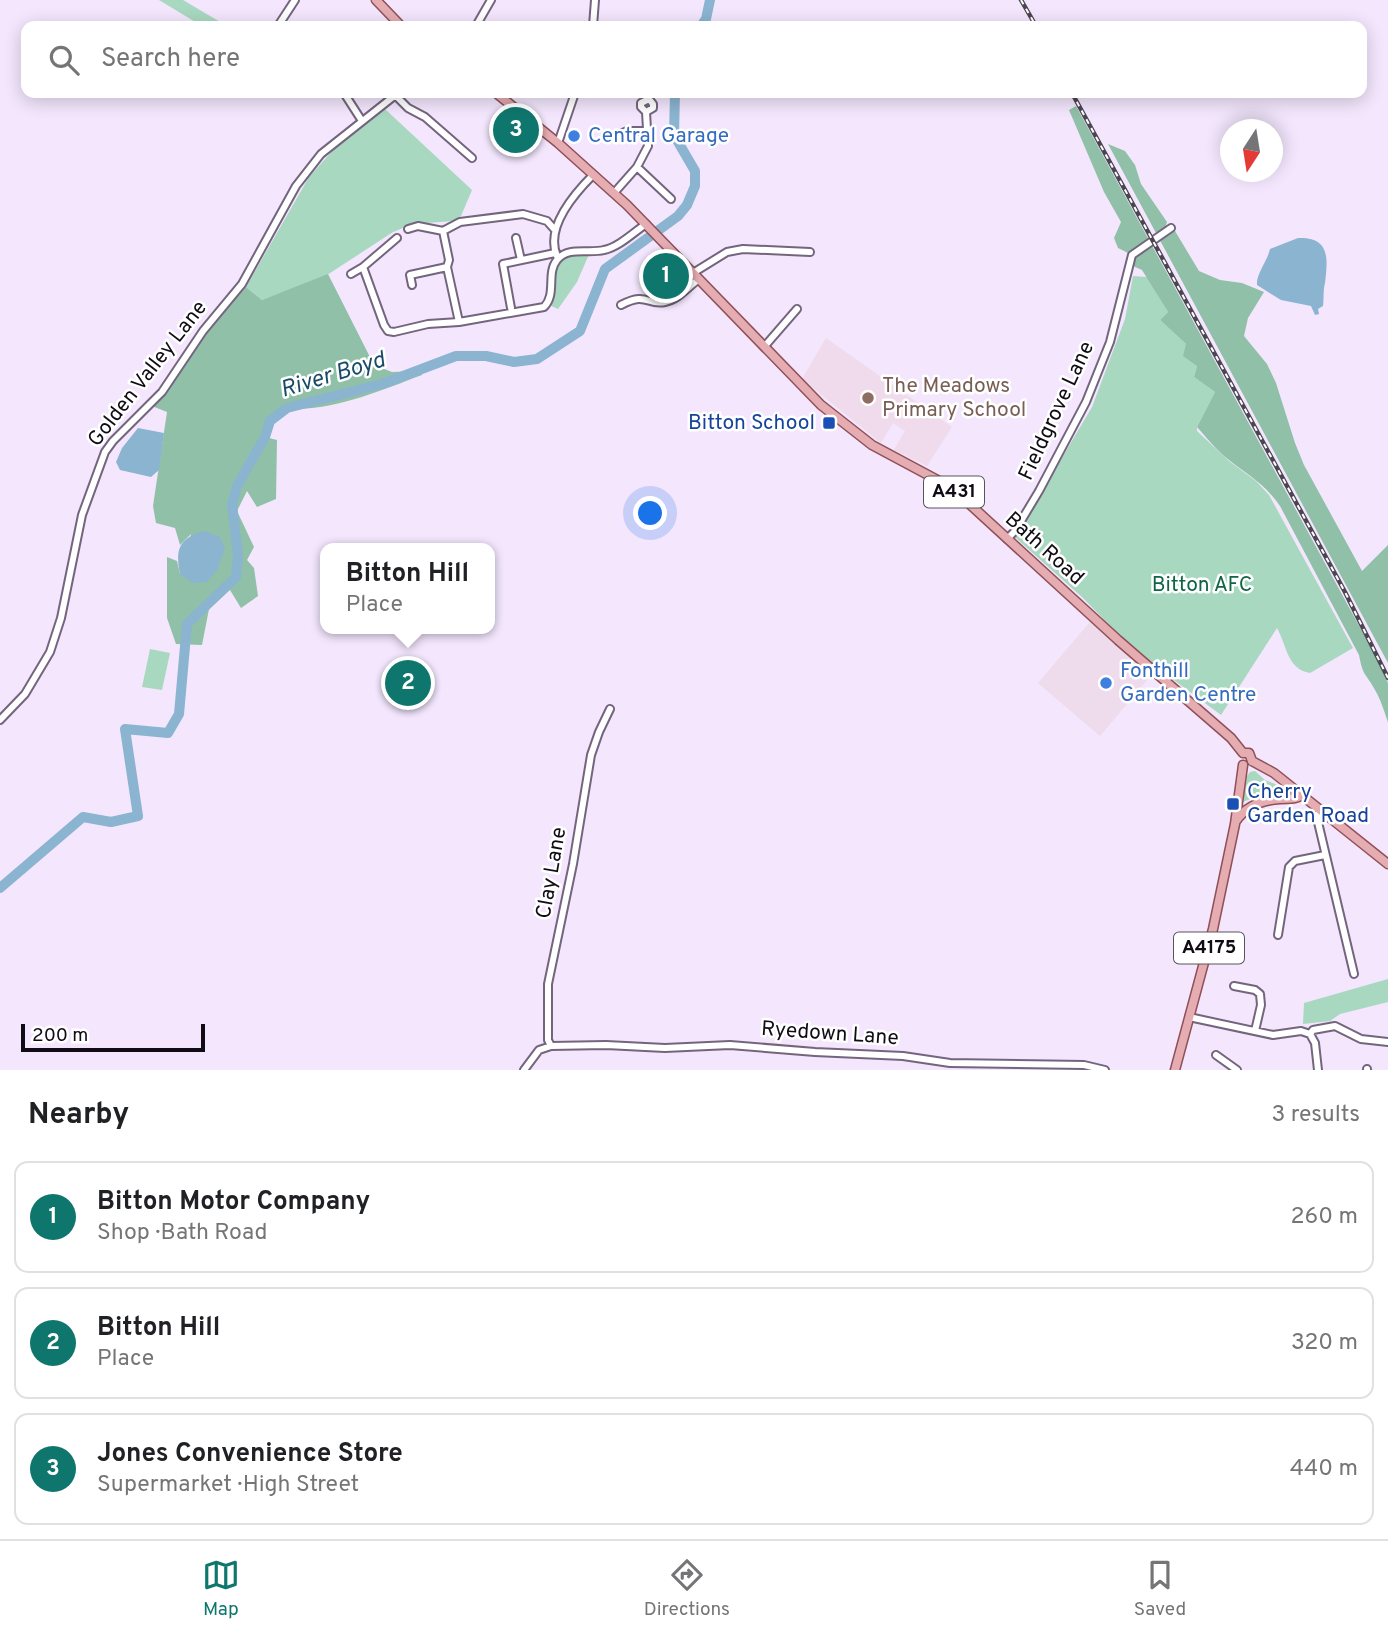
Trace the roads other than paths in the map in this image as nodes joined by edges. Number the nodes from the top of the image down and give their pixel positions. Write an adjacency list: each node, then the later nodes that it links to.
1 (295, 0): 5 (street)
2 (376, 0): 6 (main road)
3 (491, 0): 7 (street)
4 (595, 0): 8 (street)
5 (281, 21)
6 (396, 21)
7 (479, 21)
8 (593, 21)
9 (347, 98): 15 (street)
10 (391, 98): 15 (street, Golden Valley Lane)
11 (399, 98): 19 (street)
12 (502, 98): 18 (main road, A431)
13 (572, 98): 18 (street)
14 (646, 112): 16 (street)
15 (362, 121): 46 (street, Golden Valley Lane)
16 (646, 131): 17 (street); 20 (street)
17 (608, 139)
18 (558, 143): 21 (main road, A431)
19 (472, 158)
20 (637, 167): 22 (street); 23 (street)
21 (593, 175): 22 (main road, A431); 27 (street)
22 (614, 193): 24 (main road, A431)
23 (671, 199)
24 (648, 225): 32 (street); 37 (main road, Bath Road / A431)
25 (1171, 228): 44 (street, Fieldgrove Lane)
26 (408, 229): 28 (street)
27 (555, 230): 28 (street); 32 (street)
28 (443, 231): 35 (street)
29 (397, 238): 34 (street)
30 (516, 238): 33 (street)
31 (810, 252): 37 (street)
32 (557, 256): 33 (street); 42 (street)
33 (522, 260): 40 (street)
34 (363, 267): 36 (street); 42 (street)
35 (447, 267): 38 (street); 42 (street)
36 (351, 274)
37 (696, 276): 39 (street); 43 (main road, Bath Road / A431)
38 (412, 285)
39 (621, 305)
40 (511, 308)
41 (797, 309): 43 (street)
42 (459, 322)
43 (764, 347): 44 (main road, Bath Road / A431)
44 (1007, 539): 47 (main road, Bath Road / A431)
45 (610, 709): 64 (street, Clay Lane)
46 (0, 720)
47 (1243, 752): 48 (main road, A431); 49 (main road)
48 (1252, 761): 49 (main road); 50 (main road, A431)
49 (1242, 765): 52 (main road, A4175)
50 (1302, 795): 51 (main road, A431); 52 (main road)
51 (1320, 809): 53 (street); 54 (main road, A431)
52 (1235, 824): 60 (main road, A4175)
53 (1325, 855): 55 (street); 58 (street)
54 (1388, 864)
55 (1280, 921): 56 (street); 57 (street)
56 (1290, 922)
57 (1278, 935)
58 (1354, 974)
59 (1234, 986): 61 (street)
60 (1189, 1017): 61 (street); 68 (main road, A4175)
61 (1255, 1031): 62 (street)
62 (1310, 1034): 63 (street); 70 (street)
63 (1388, 1042)
64 (551, 1046): 66 (street); 67 (street, Ryedown Lane)
65 (1218, 1060): 69 (street)
66 (524, 1070)
67 (1105, 1070)
68 (1175, 1070)
69 (1237, 1070)
70 (1318, 1070)

